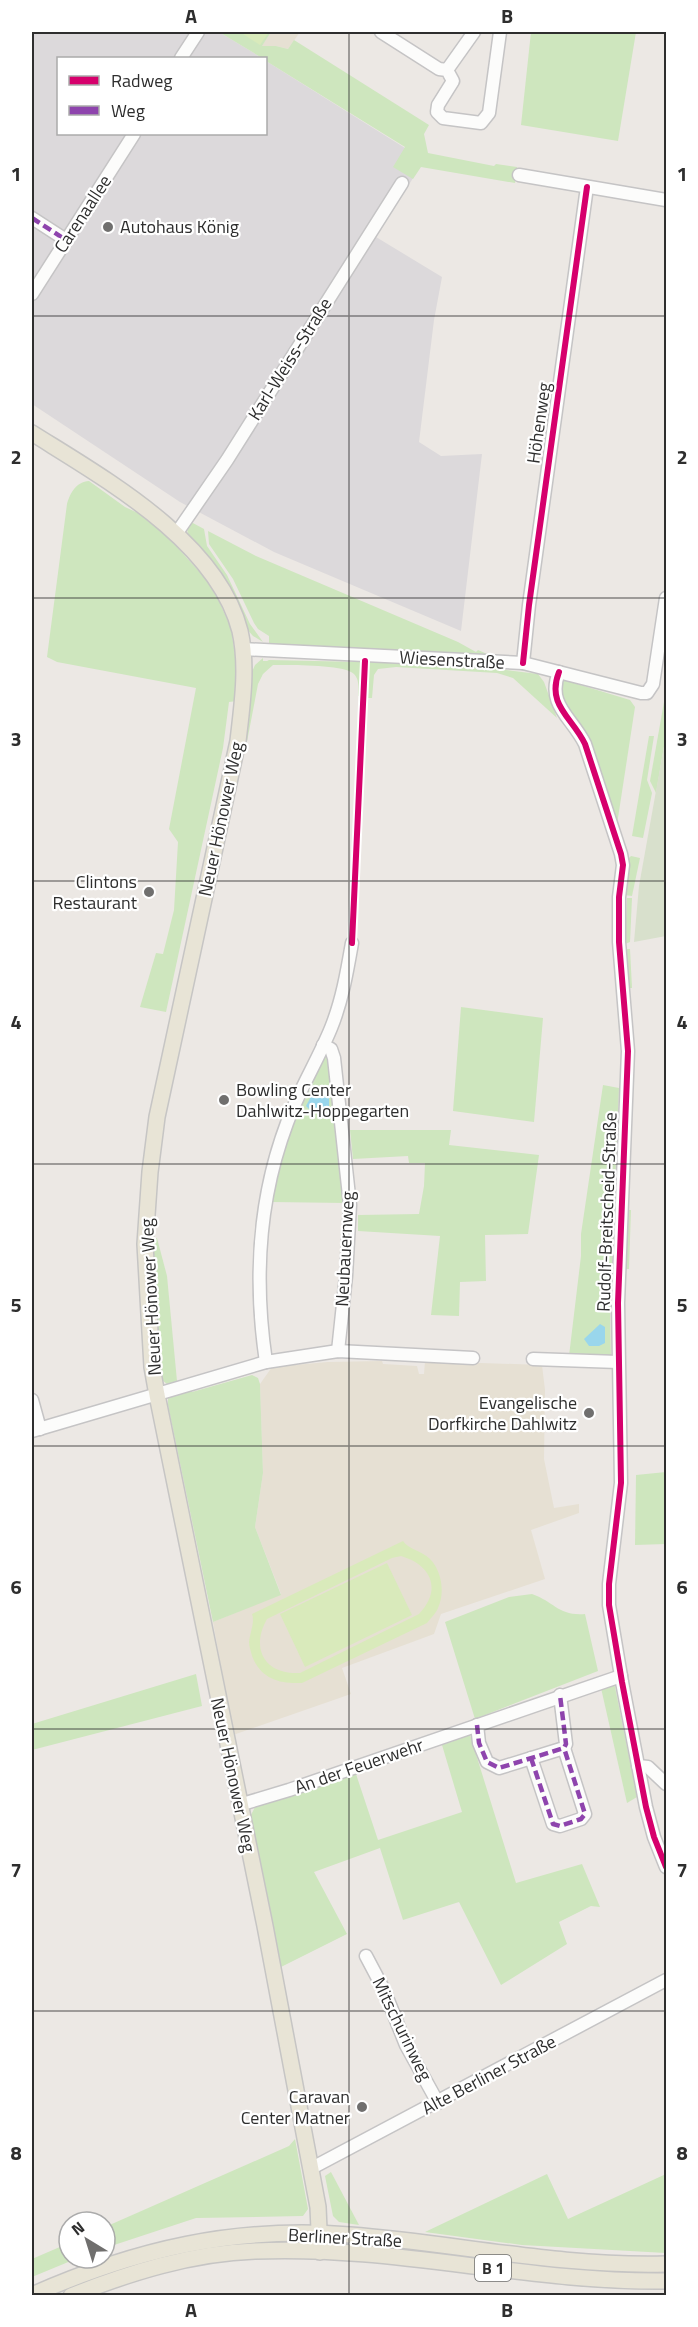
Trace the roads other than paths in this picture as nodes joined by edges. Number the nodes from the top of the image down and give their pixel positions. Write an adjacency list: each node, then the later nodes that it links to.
1 (198, 32): 5 (street)
2 (381, 32): 6 (street)
3 (474, 32): 6 (street)
4 (500, 32): 6 (street)
5 (182, 57)
6 (447, 70)
7 (133, 135): 13 (street, Carenaallee)
8 (519, 175): 10 (street)
9 (402, 183): 16 (street, Karl-Weiss-Straße)
10 (587, 187): 11 (street); 19 (street, Höhenweg)
11 (666, 200)
12 (32, 218): 13 (street)
13 (66, 240): 14 (street, Carenaallee)
14 (32, 294)
15 (32, 433): 16 (main road, Neuer Hönower Weg)
16 (176, 534): 18 (main road, Neuer Hönower Weg)
17 (666, 598): 20 (street, Wiesenstraße)
18 (243, 649): 19 (street, Wiesenstraße); 28 (main road, Neuer Hönower Weg)
19 (522, 663): 20 (street, Wiesenstraße)
20 (559, 672): 27 (street, Rudolf-Breitscheid-Straße)
21 (352, 943): 22 (street)
22 (323, 1045): 23 (street, Neubauernweg); 26 (street)
23 (338, 1351): 24 (street); 26 (street)
24 (473, 1358)
25 (533, 1359): 27 (street)
26 (266, 1362): 28 (street)
27 (618, 1362): 31 (street, Rudolf-Breitscheid-Straße)
28 (157, 1395): 30 (street); 38 (main road, Neuer Hönower Weg)
29 (32, 1400): 30 (street)
30 (36, 1430)
31 (621, 1676): 32 (street, An der Feuerwehr); 36 (street, Rudolf-Breitscheid-Straße)
32 (560, 1695): 33 (street, An der Feuerwehr); 34 (street)
33 (477, 1725): 35 (street); 38 (street, An der Feuerwehr)
34 (564, 1748): 35 (street); 35 (street)
35 (531, 1758)
36 (638, 1766): 37 (street); 39 (street, Rudolf-Breitscheid-Straße)
37 (666, 1784)
38 (239, 1805): 43 (main road, Neuer Hönower Weg)
39 (666, 1867)
40 (366, 1956): 42 (street, Mitschurinweg)
41 (666, 1980): 42 (street, Alte Berliner Straße)
42 (438, 2103): 43 (street, Alte Berliner Straße)
43 (310, 2169): 44 (main road, Neuer Hönower Weg)
44 (320, 2234): 45 (main road, Neuer Hönower Weg); 46 (main road, Berliner Straße / B 1); 48 (main road, Berliner Straße / B 1)
45 (320, 2252): 47 (main road, Berliner Straße / B 1); 49 (main road, Berliner Straße / B 1)
46 (666, 2264)
47 (666, 2281)
48 (32, 2295)
49 (71, 2295)

